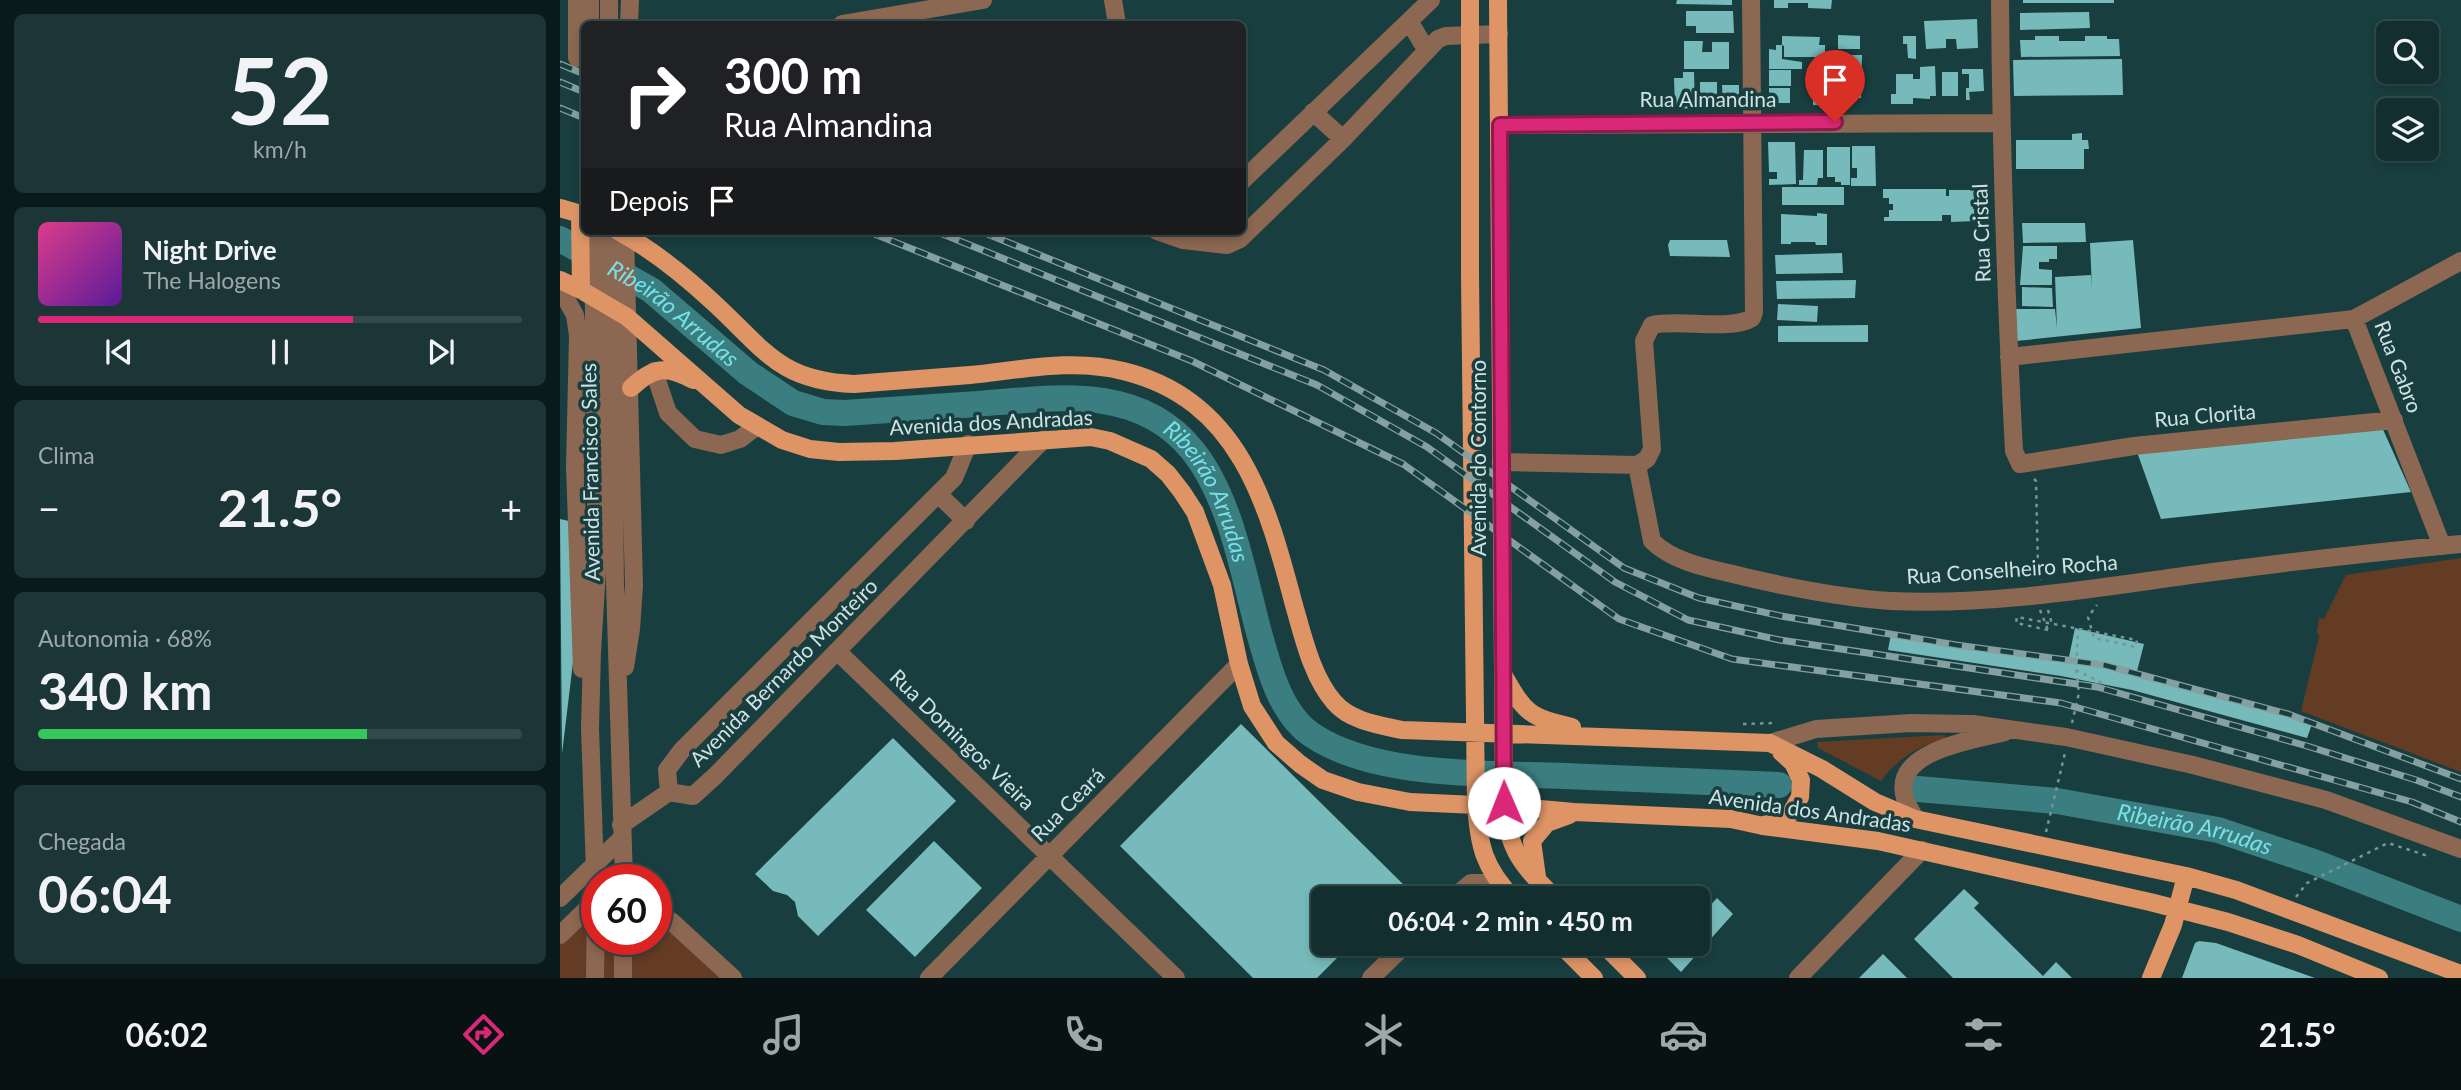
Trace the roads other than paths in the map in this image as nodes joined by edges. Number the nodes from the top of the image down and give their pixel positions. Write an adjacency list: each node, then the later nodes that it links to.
1 (577, 0): 21 (street)
2 (590, 0): 12 (street)
3 (609, 0): 13 (street)
4 (629, 0): 14 (street)
5 (983, 0): 15 (street)
6 (1113, 0): 16 (street)
7 (1431, 0): 17 (street)
8 (1470, 0): 19 (main road, Avenida do Contorno)
9 (1498, 0): 18 (main road, Avenida do Contorno)
10 (1751, 0): 23 (street)
11 (2000, 0): 24 (street, Rua Cristal)
12 (590, 21)
13 (609, 21)
14 (629, 21)
15 (860, 21)
16 (1116, 21)
17 (1409, 21): 20 (street); 22 (street)
18 (1499, 34): 19 (street); 25 (main road, Avenida do Contorno)
19 (1470, 35): 20 (street); 69 (main road, Avenida do Contorno)
20 (1427, 51): 26 (street)
21 (574, 55)
22 (1313, 111): 26 (street); 27 (street)
23 (1752, 122): 24 (street, Rua Almandina); 25 (street, Rua Almandina); 54 (street)
24 (2000, 122): 42 (street, Rua Cristal)
25 (1500, 125): 53 (main road, Avenida do Contorno)
26 (1343, 139): 30 (street)
27 (1246, 177)
28 (560, 208): 29 (main road)
29 (581, 221)
30 (1246, 233)
31 (584, 235): 39 (main road)
32 (586, 235): 61 (street, Avenida Francisco Sales)
33 (620, 235): 40 (street, Avenida Francisco Sales); 61 (street, Avenida Francisco Sales); 69 (main road, Avenida dos Andradas)
34 (1244, 235): 35 (street)
35 (1188, 236)
36 (2461, 261): 41 (street, Rua Gabro)
37 (560, 280): 39 (main road, Avenida dos Andradas)
38 (560, 288): 46 (street, Avenida Francisco Sales)
39 (581, 290): 40 (main road, Avenida dos Andradas)
40 (626, 312): 44 (main road, Avenida dos Andradas); 45 (street, Avenida Francisco Sales)
41 (2354, 319): 42 (street); 47 (street, Rua Gabro)
42 (2009, 356): 56 (street, Rua Cristal)
43 (654, 371): 44 (main road); 45 (main road); 49 (street)
44 (707, 387): 49 (main road, Avenida dos Andradas)
45 (631, 388): 48 (street, Avenida Francisco Sales)
46 (576, 418): 48 (street); 55 (street, Avenida Francisco Sales)
47 (2394, 421): 56 (street, Rua Clorita); 60 (street, Rua Gabro)
48 (630, 426): 52 (street, Avenida Francisco Sales)
49 (757, 426): 51 (main road, Avenida dos Andradas)
50 (1044, 439): 51 (main road, Avenida dos Andradas); 58 (street, Avenida Bernardo Monteiro); 63 (main road, Avenida dos Andradas)
51 (968, 444): 57 (street, Avenida Bernardo Monteiro)
52 (632, 464): 55 (street); 65 (street, Avenida Francisco Sales)
53 (1501, 465): 54 (street); 64 (main road, Avenida do Contorno)
54 (1637, 465): 60 (street, Rua Conselheiro Rocha)
55 (575, 466): 66 (street, Avenida Francisco Sales)
56 (2025, 469)
57 (938, 494): 58 (street); 72 (street, Avenida Bernardo Monteiro)
58 (965, 521): 62 (street, Avenida Bernardo Monteiro)
59 (2461, 544): 60 (street, Rua Conselheiro Rocha)
60 (2442, 546)
61 (606, 571): 65 (street, Avenida Francisco Sales); 66 (street, Avenida Francisco Sales)
62 (838, 652): 72 (street, Avenida Bernardo Monteiro); 81 (street, Rua Domingos Vieira)
63 (1239, 664): 74 (main road, Avenida dos Andradas); 81 (street, Rua Ceará)
64 (1502, 673): 68 (main road); 70 (main road, Avenida do Contorno)
65 (618, 712): 78 (street, Avenida Francisco Sales)
66 (590, 728): 82 (street, Avenida Francisco Sales)
67 (2016, 730): 71 (street, Avenida dos Andradas); 76 (street, Avenida dos Andradas); 79 (street, Avenida dos Andradas)
68 (1595, 736): 70 (main road, Avenida dos Andradas); 71 (main road, Avenida dos Andradas)
69 (1476, 741): 70 (main road, Avenida dos Andradas); 74 (main road, Avenida do Contorno)
70 (1503, 741): 73 (main road, Avenida do Contorno)
71 (1770, 743): 76 (main road, Avenida dos Andradas); 77 (main road)
72 (669, 792): 78 (street)
73 (1504, 799): 74 (main road, Avenida dos Andradas); 75 (main road, Avenida dos Andradas); 85 (main road, Avenida do Contorno)
74 (1476, 802): 86 (main road, Avenida do Contorno)
75 (1574, 813): 77 (main road, Avenida dos Andradas); 85 (main road)
76 (1915, 818): 84 (main road, Avenida dos Andradas)
77 (1763, 826): 80 (main road, Avenida dos Andradas)
78 (621, 832): 82 (street); 83 (street, Avenida Francisco Sales)
79 (2461, 849)
80 (1922, 850): 91 (main road, Avenida dos Andradas); 109 (street)
81 (1049, 856): 104 (street, Rua Ceará); 105 (street, Rua Domingos Vieira)
82 (595, 863): 90 (street)
83 (622, 864)
84 (2186, 876): 91 (main road); 100 (main road, Avenida dos Andradas)
85 (1538, 880): 89 (main road, Avenida do Contorno)
86 (1498, 883): 87 (street); 88 (main road, Avenida do Contorno)
87 (1467, 886)
88 (1501, 886)
89 (1544, 886)
90 (560, 898)
91 (2178, 908): 110 (main road); 111 (main road, Avenida dos Andradas)
92 (581, 915): 94 (street)
93 (672, 922): 103 (street)
94 (560, 935)
95 (595, 955): 101 (street, Avenida Francisco Sales)
96 (623, 955): 102 (street)
97 (1394, 956): 106 (street)
98 (1572, 956): 107 (main road)
99 (1615, 956): 108 (main road)
100 (2461, 974)
101 (595, 978)
102 (623, 978)
103 (733, 978)
104 (929, 978)
105 (1176, 978)
106 (1371, 978)
107 (1594, 978)
108 (1637, 978)
109 (1798, 978)
110 (2151, 978)
111 (2379, 978)

